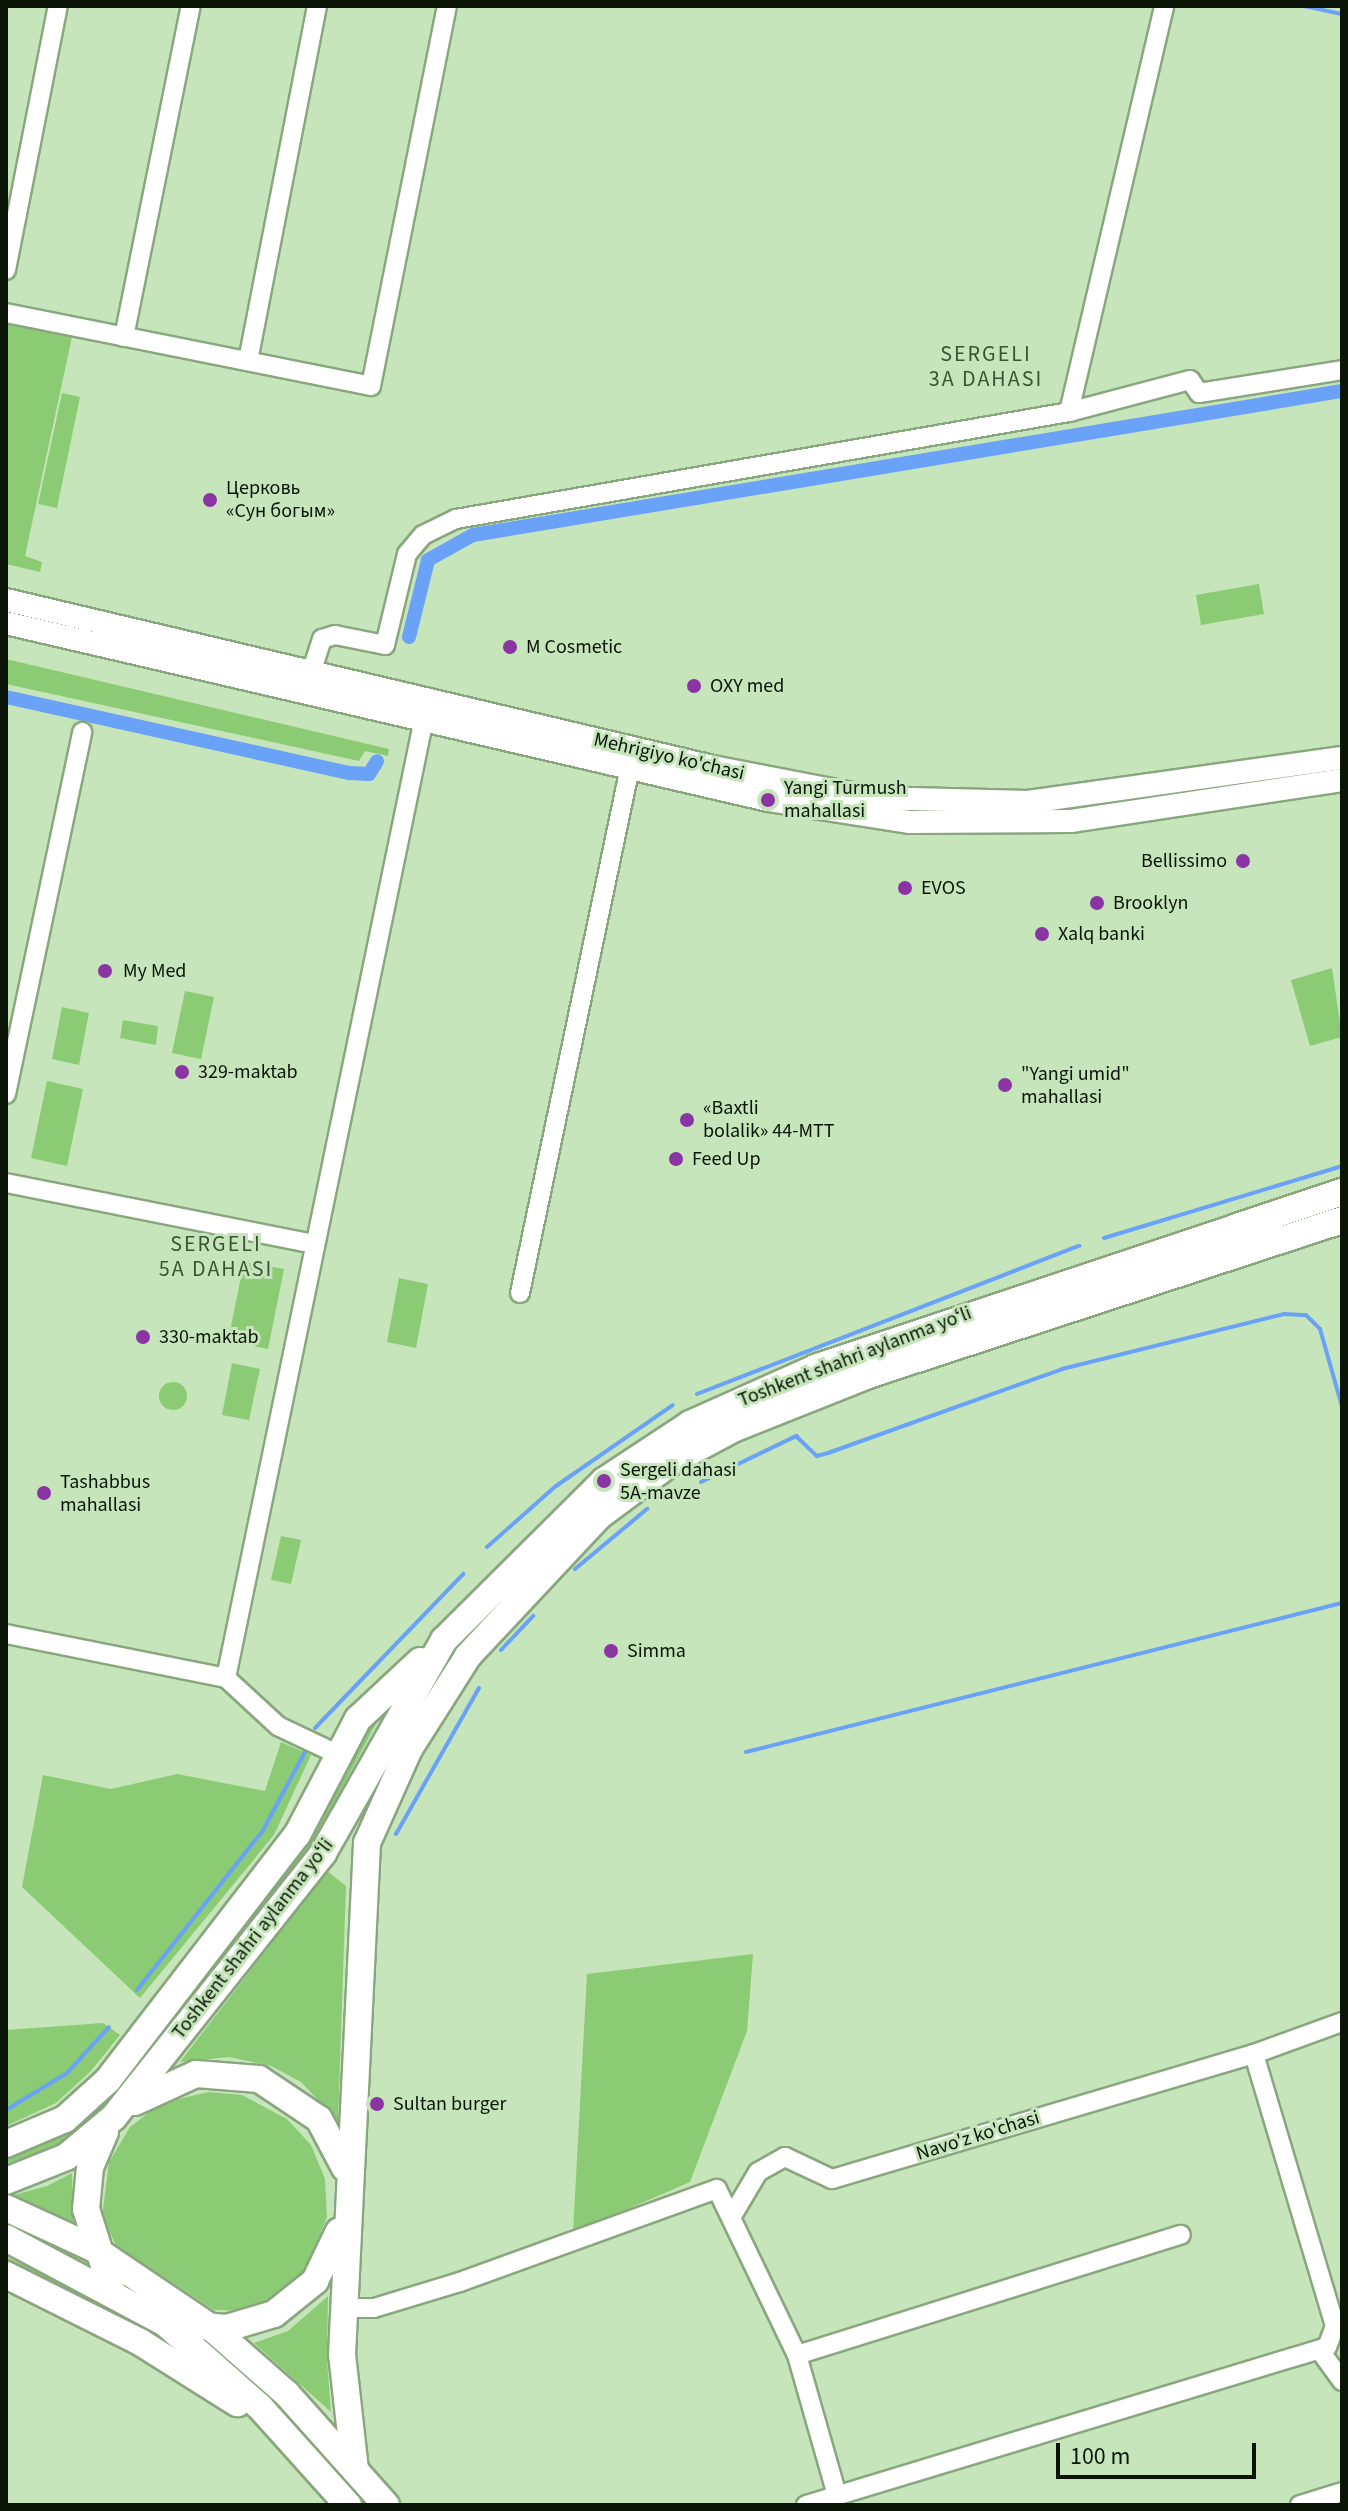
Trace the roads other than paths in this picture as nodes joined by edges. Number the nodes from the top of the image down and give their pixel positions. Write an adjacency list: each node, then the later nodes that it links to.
1 (58, 6): 6 (street)
2 (191, 6): 8 (street)
3 (317, 6): 9 (street)
4 (447, 6): 9 (street)
5 (1164, 6): 11 (street)
6 (6, 270)
7 (6, 313): 8 (street)
8 (124, 337): 9 (street)
9 (248, 361)
10 (1342, 370): 11 (street)
11 (1069, 412): 14 (street)
12 (6, 600): 14 (main road, Mehrigiyo ko'chasi)
13 (6, 623): 15 (main road, Mehrigiyo ko'chasi)
14 (311, 673): 15 (main road, Mehrigiyo ko'chasi)
15 (426, 710): 17 (main road, Mehrigiyo ko'chasi); 18 (main road, Mehrigiyo ko'chasi); 24 (street)
16 (82, 732): 20 (street)
17 (1342, 758)
18 (630, 767): 19 (main road, Mehrigiyo ko'chasi); 26 (street)
19 (1342, 780)
20 (6, 1094)
21 (6, 1183): 24 (street)
22 (1342, 1192): 25 (highway, Toshkent shahri aylanma yoʻli)
23 (1342, 1220): 27 (highway, Toshkent shahri aylanma yoʻli)
24 (314, 1244): 32 (street)
25 (1098, 1271): 27 (highway); 28 (highway, Toshkent shahri aylanma yoʻli)
26 (520, 1293)
27 (1106, 1298): 29 (highway, Toshkent shahri aylanma yoʻli)
28 (942, 1322): 29 (highway); 31 (highway, Toshkent shahri aylanma yoʻli)
29 (951, 1348): 35 (highway, Toshkent shahri aylanma yoʻli)
30 (6, 1634): 32 (street)
31 (444, 1640): 33 (highway); 34 (highway, Toshkent shahri aylanma yoʻli)
32 (226, 1678): 33 (street)
33 (337, 1754): 39 (highway)
34 (329, 1843): 35 (highway); 38 (highway, Toshkent shahri aylanma yoʻli)
35 (365, 1860): 41 (highway, Toshkent shahri aylanma yoʻli)
36 (1342, 2022): 37 (street, Navo'z ko'chasi)
37 (1254, 2054): 43 (street, Navo'z ko'chasi); 52 (street)
38 (114, 2117): 40 (highway, Toshkent shahri aylanma yoʻli); 41 (highway, Toshkent shahri aylanma yoʻli); 46 (highway, Toshkent shahri aylanma yoʻli)
39 (6, 2144)
40 (6, 2181)
41 (347, 2190): 49 (highway, Toshkent shahri aylanma yoʻli); 51 (highway, Toshkent shahri aylanma yoʻli)
42 (6, 2208): 46 (highway)
43 (732, 2216): 49 (street); 53 (street)
44 (1181, 2235): 53 (street)
45 (6, 2238): 48 (highway)
46 (93, 2248): 48 (highway, Toshkent shahri aylanma yoʻli); 51 (highway)
47 (6, 2275): 55 (highway)
48 (111, 2288): 50 (highway)
49 (344, 2308): 56 (highway, Toshkent shahri aylanma yoʻli)
50 (165, 2323): 51 (highway, Toshkent shahri aylanma yoʻli); 55 (highway)
51 (213, 2329): 56 (highway)
52 (1332, 2343): 54 (street); 58 (street)
53 (797, 2355): 58 (street)
54 (1342, 2381)
55 (315, 2466): 59 (highway)
56 (355, 2470): 60 (highway)
57 (1342, 2492): 62 (street)
58 (837, 2495): 61 (street)
59 (348, 2505)
60 (386, 2505)
61 (806, 2505)
62 (1300, 2505)

